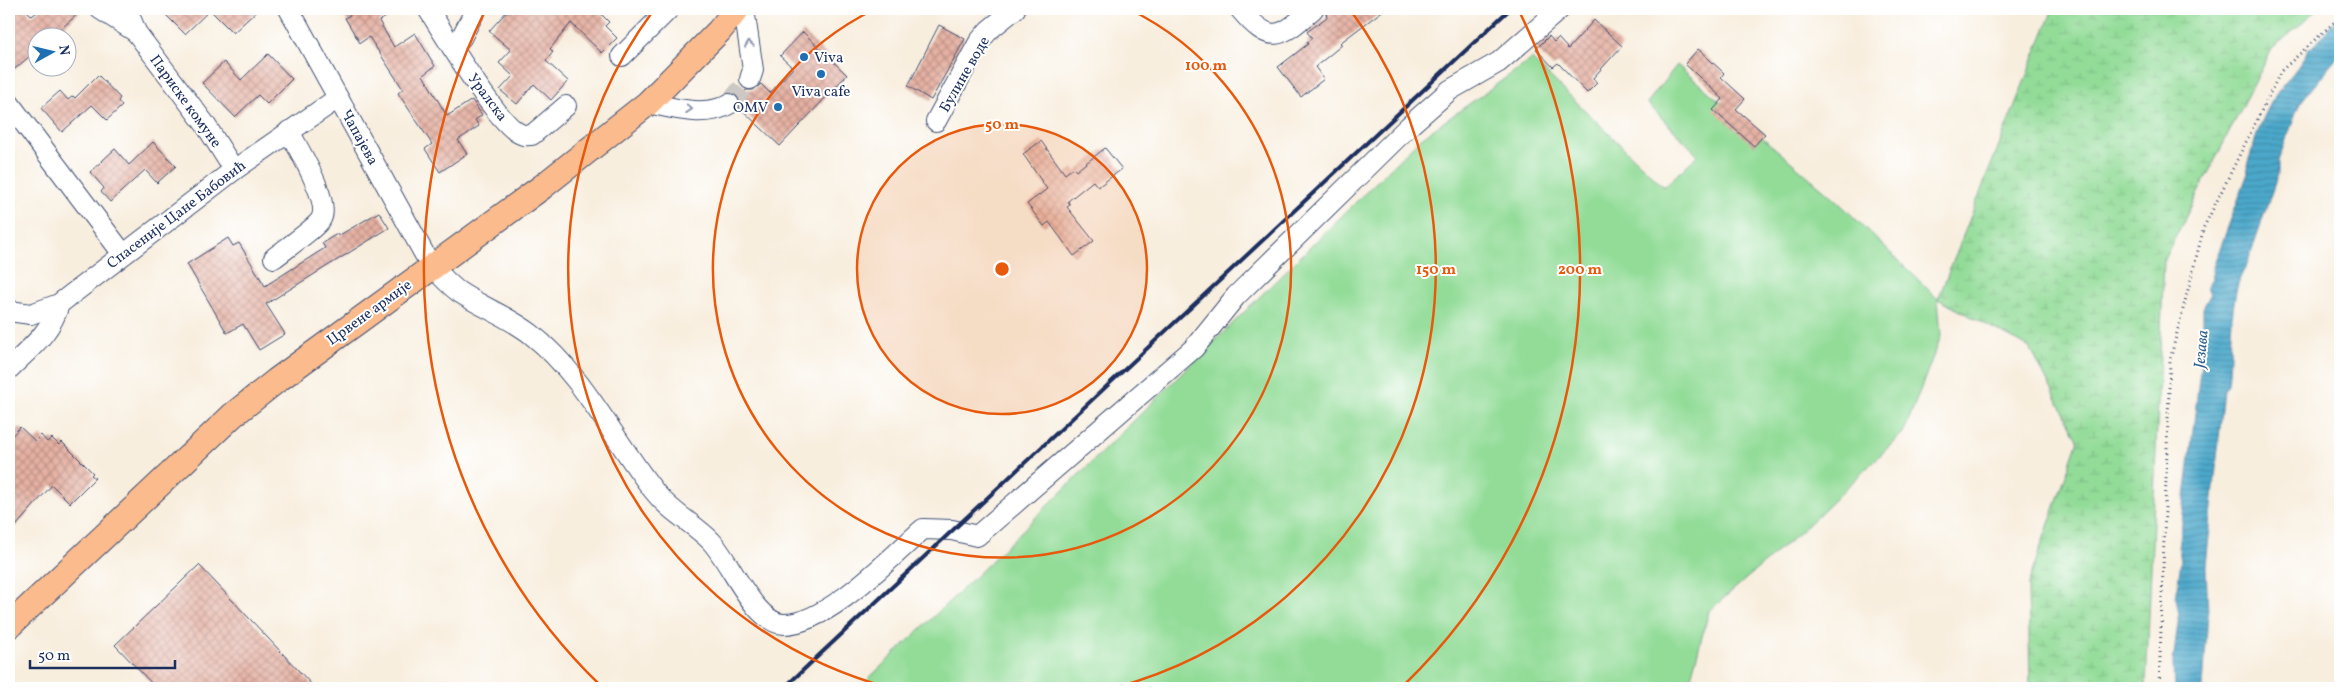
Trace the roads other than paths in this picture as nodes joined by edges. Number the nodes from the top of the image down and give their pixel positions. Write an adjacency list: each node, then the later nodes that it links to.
1 (100, 9): 13 (street, Париске комуне)
2 (127, 9): 13 (street, Париске комуне)
3 (289, 9): 17 (street, Чапајева)
4 (428, 9): 14 (street, Уралска)
5 (476, 9): 14 (street)
6 (669, 9): 15 (street)
7 (737, 9): 19 (main road, Црвене армије)
8 (744, 9): 16 (street, one-way to 8)
9 (1015, 9): 22 (street, Булине воде)
10 (1240, 9): 11 (street)
11 (1313, 9)
12 (1560, 9): 27 (street, Чапајева)
13 (136, 32): 24 (street, Париске комуне)
14 (452, 46): 21 (street, Уралска)
15 (622, 56)
16 (750, 78)
17 (338, 98): 23 (street, Спасеније Цане Бабовић); 27 (street, Чапајева)
18 (9, 103): 25 (street)
19 (648, 103): 20 (street, one-way to 20); 27 (main road, Црвене армије)
20 (729, 104)
21 (566, 106)
22 (936, 121)
23 (289, 131): 24 (street, Спасеније Цане Бабовић); 26 (street)
24 (234, 170): 25 (street, Спасеније Цане Бабовић)
25 (123, 254): 28 (street, Спасеније Цане Бабовић)
26 (274, 258)
27 (431, 266): 32 (main road, Црвене армије)
28 (59, 304): 29 (street, Спасеније Цане Бабовић); 30 (street)
29 (16, 312): 30 (street)
30 (31, 347): 31 (street)
31 (9, 368)
32 (9, 626)

